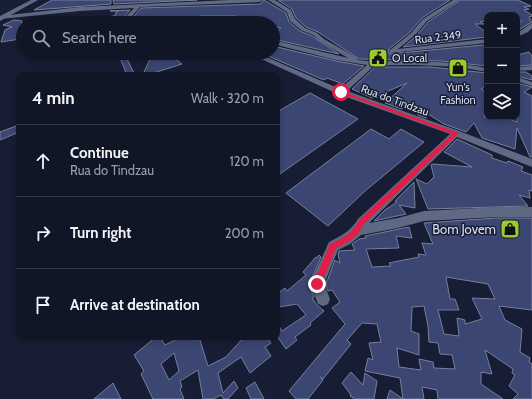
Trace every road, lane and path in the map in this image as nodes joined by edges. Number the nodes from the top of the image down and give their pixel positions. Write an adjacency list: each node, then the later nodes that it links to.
1 (36, 0): 11 (street)
2 (260, 0): 6 (street)
3 (271, 0): 18 (street)
4 (456, 0): 16 (street)
5 (140, 6): 6 (street); 8 (street); 9 (street)
6 (235, 11): 10 (street)
7 (16, 16): 11 (street)
8 (19, 16)
9 (130, 16)
10 (216, 16)
11 (1, 18)
12 (532, 25): 13 (street)
13 (520, 34)
14 (484, 41): 16 (street, Rua 2.349)
15 (280, 44): 18 (street)
16 (392, 52): 20 (street)
17 (267, 60): 26 (street, Rua do Tindzau)
18 (357, 61): 19 (street)
19 (370, 63): 20 (street); 26 (street)
20 (395, 63): 21 (street)
21 (484, 68)
22 (532, 68): 23 (street)
23 (520, 69)
24 (520, 80): 25 (street)
25 (532, 84)
26 (341, 92): 27 (street, Rua do Tindzau)
27 (456, 133): 28 (street, Rua do Tindzau); 30 (street)
28 (532, 164)
29 (532, 212): 30 (street)
30 (358, 230): 31 (street)
31 (323, 299)

